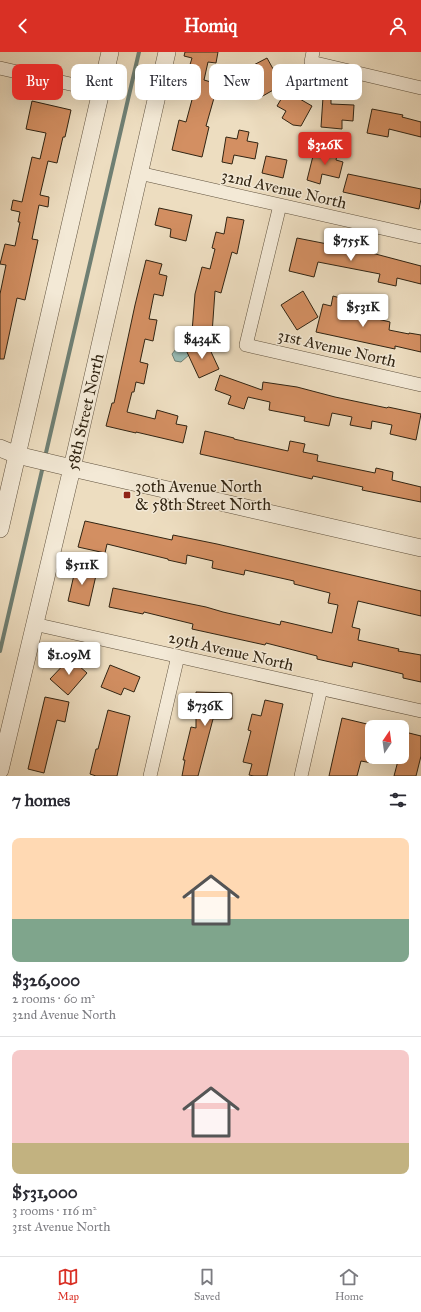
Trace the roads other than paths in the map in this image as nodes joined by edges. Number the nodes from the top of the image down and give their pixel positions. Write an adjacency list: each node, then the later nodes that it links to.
1 (110, 52): 4 (street)
2 (167, 52): 9 (street, 58th Street North)
3 (312, 57): 7 (street)
4 (107, 64)
5 (0, 68): 6 (street)
6 (71, 84)
7 (421, 88)
8 (99, 100): 15 (street)
9 (139, 173): 10 (street, 32nd Avenue North); 16 (street, 58th Street North)
10 (280, 205): 11 (street, 32nd Avenue North); 12 (street, 31st Avenue North)
11 (421, 237)
12 (421, 385)
13 (0, 448): 15 (street)
14 (0, 454): 15 (street)
15 (23, 457): 16 (street); 17 (street)
16 (66, 467): 18 (street); 19 (street, 58th Street North)
17 (0, 529)
18 (421, 548)
19 (34, 624): 20 (street, 29th Avenue North); 23 (street, 58th Street North)
20 (178, 656): 21 (street, 29th Avenue North); 24 (street)
21 (321, 688): 22 (street, 29th Avenue North); 25 (street)
22 (421, 711)
23 (0, 770)
24 (150, 776)
25 (300, 776)

